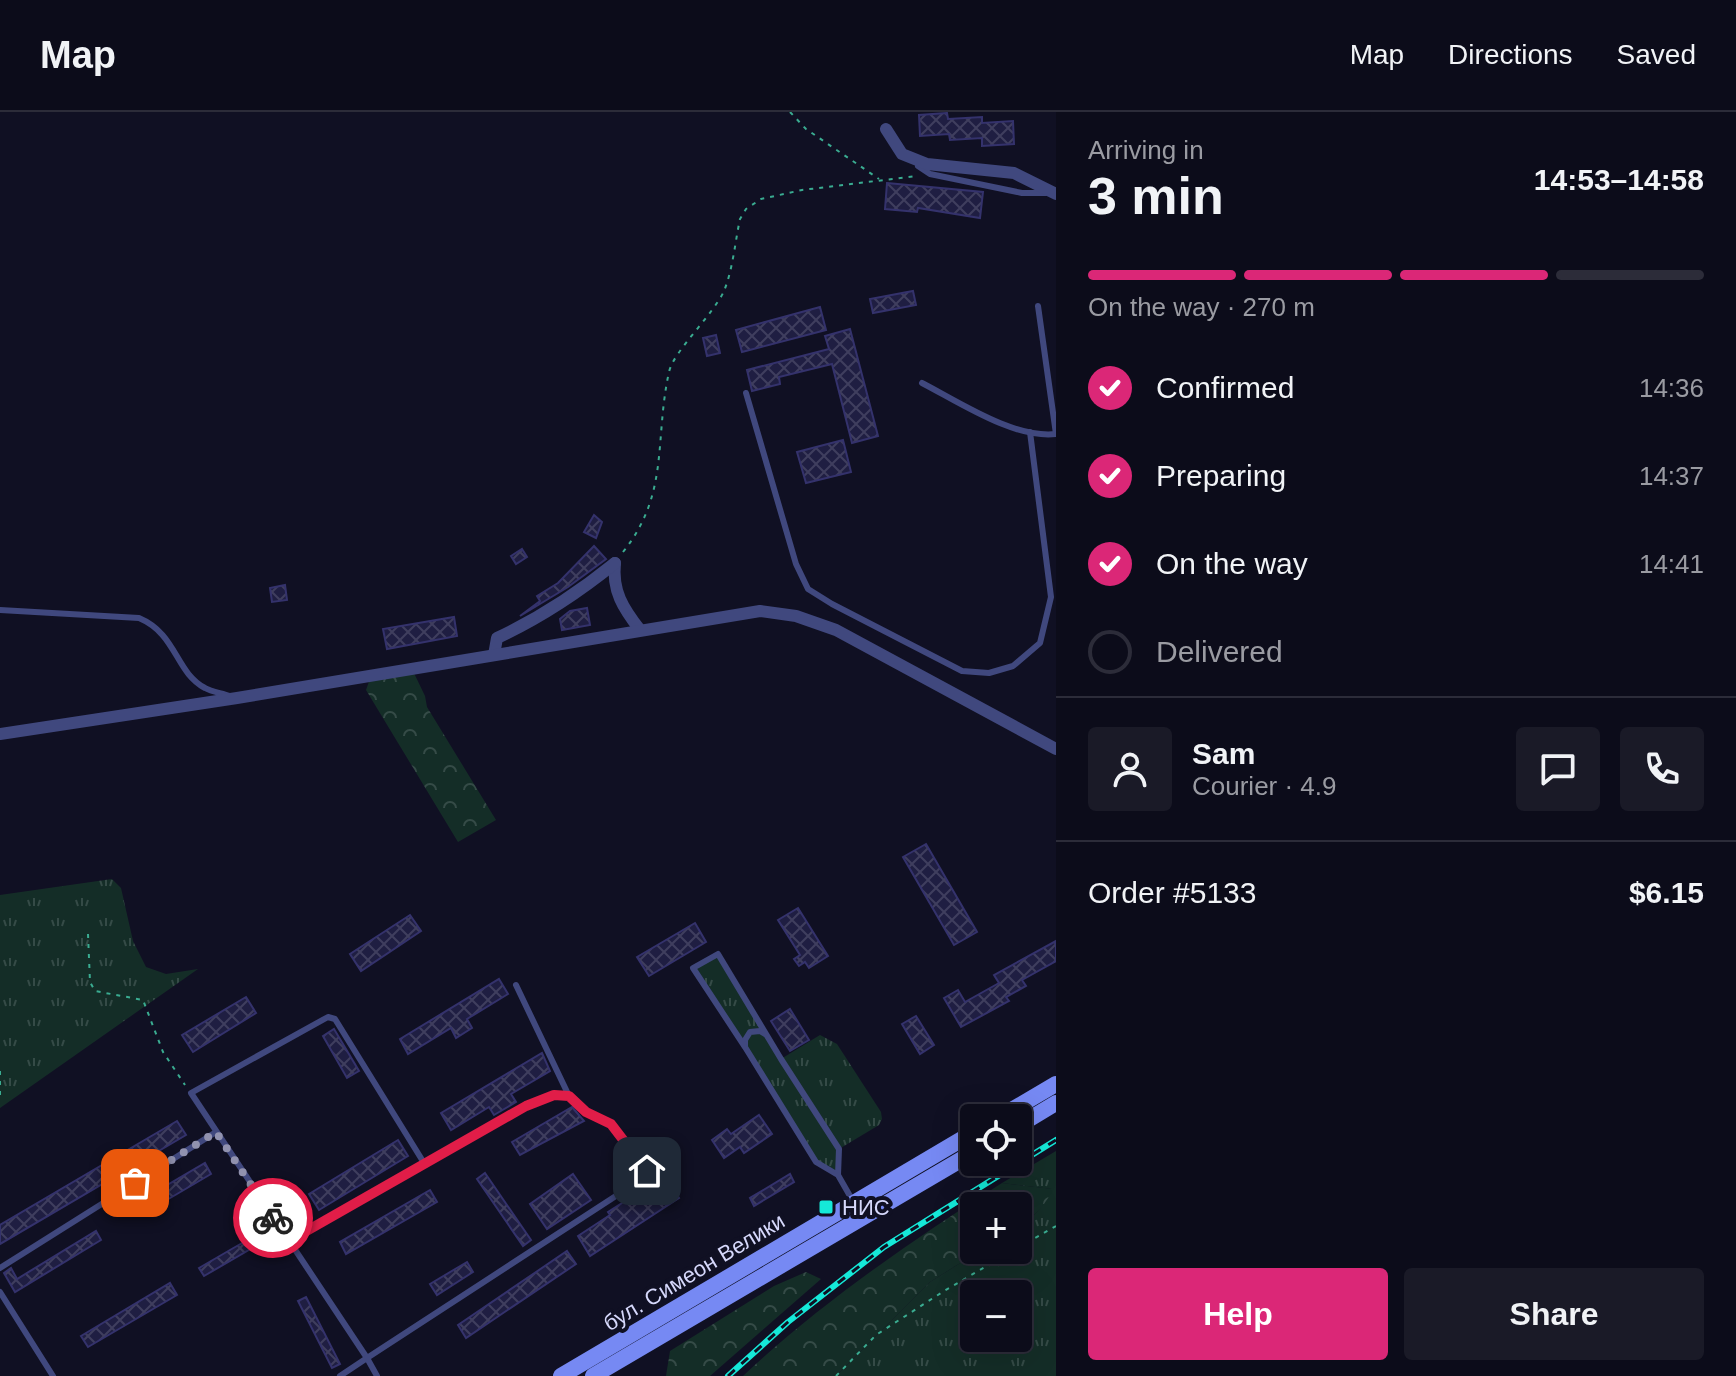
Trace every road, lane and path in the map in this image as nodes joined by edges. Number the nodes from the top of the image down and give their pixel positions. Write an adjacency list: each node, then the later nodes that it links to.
1 (790, 112): 5 (path)
2 (886, 129): 3 (street)
3 (902, 154): 4 (lane); 6 (street)
4 (930, 174): 5 (path); 6 (lane)
5 (880, 179): 11 (path)
6 (1053, 194)
7 (1038, 306): 10 (lane)
8 (922, 383): 10 (lane)
9 (746, 393): 10 (lane)
10 (1030, 432)
11 (615, 563): 13 (street); 14 (street)
12 (0, 610): 15 (lane)
13 (640, 630): 14 (street); 17 (street)
14 (494, 655): 15 (street)
15 (237, 698): 16 (street)
16 (0, 733)
17 (1056, 749)
18 (88, 934): 24 (path)
19 (516, 985): 25 (lane)
20 (765, 1034): 21 (lane); 21 (lane); 34 (lane)
21 (745, 1047): 34 (lane)
22 (0, 1071): 26 (path)
23 (1056, 1084): 28 (main road)
24 (191, 1093): 30 (lane); 33 (lane)
25 (569, 1096): 33 (lane); 42 (lane)
26 (0, 1099)
27 (1056, 1103): 29 (main road)
28 (1022, 1104)
29 (1032, 1118)
30 (216, 1132): 38 (lane); 40 (lane)
31 (960, 1141): 35 (main road, бул. Симеон Велики)
32 (960, 1159): 35 (main road, бул. Симеон Велики)
33 (424, 1163): 38 (lane)
34 (838, 1175): 35 (lane)
35 (858, 1210): 46 (main road, бул. Симеон Велики); 47 (main road, бул. Симеон Велики)
36 (1056, 1226): 37 (path)
37 (1032, 1240)
38 (289, 1241): 42 (lane)
39 (990, 1264): 48 (path)
40 (0, 1268)
41 (0, 1292): 43 (lane)
42 (367, 1358): 44 (lane); 45 (lane)
43 (53, 1376)
44 (340, 1376)
45 (377, 1376)
46 (561, 1376)
47 (593, 1376)
48 (836, 1376)

